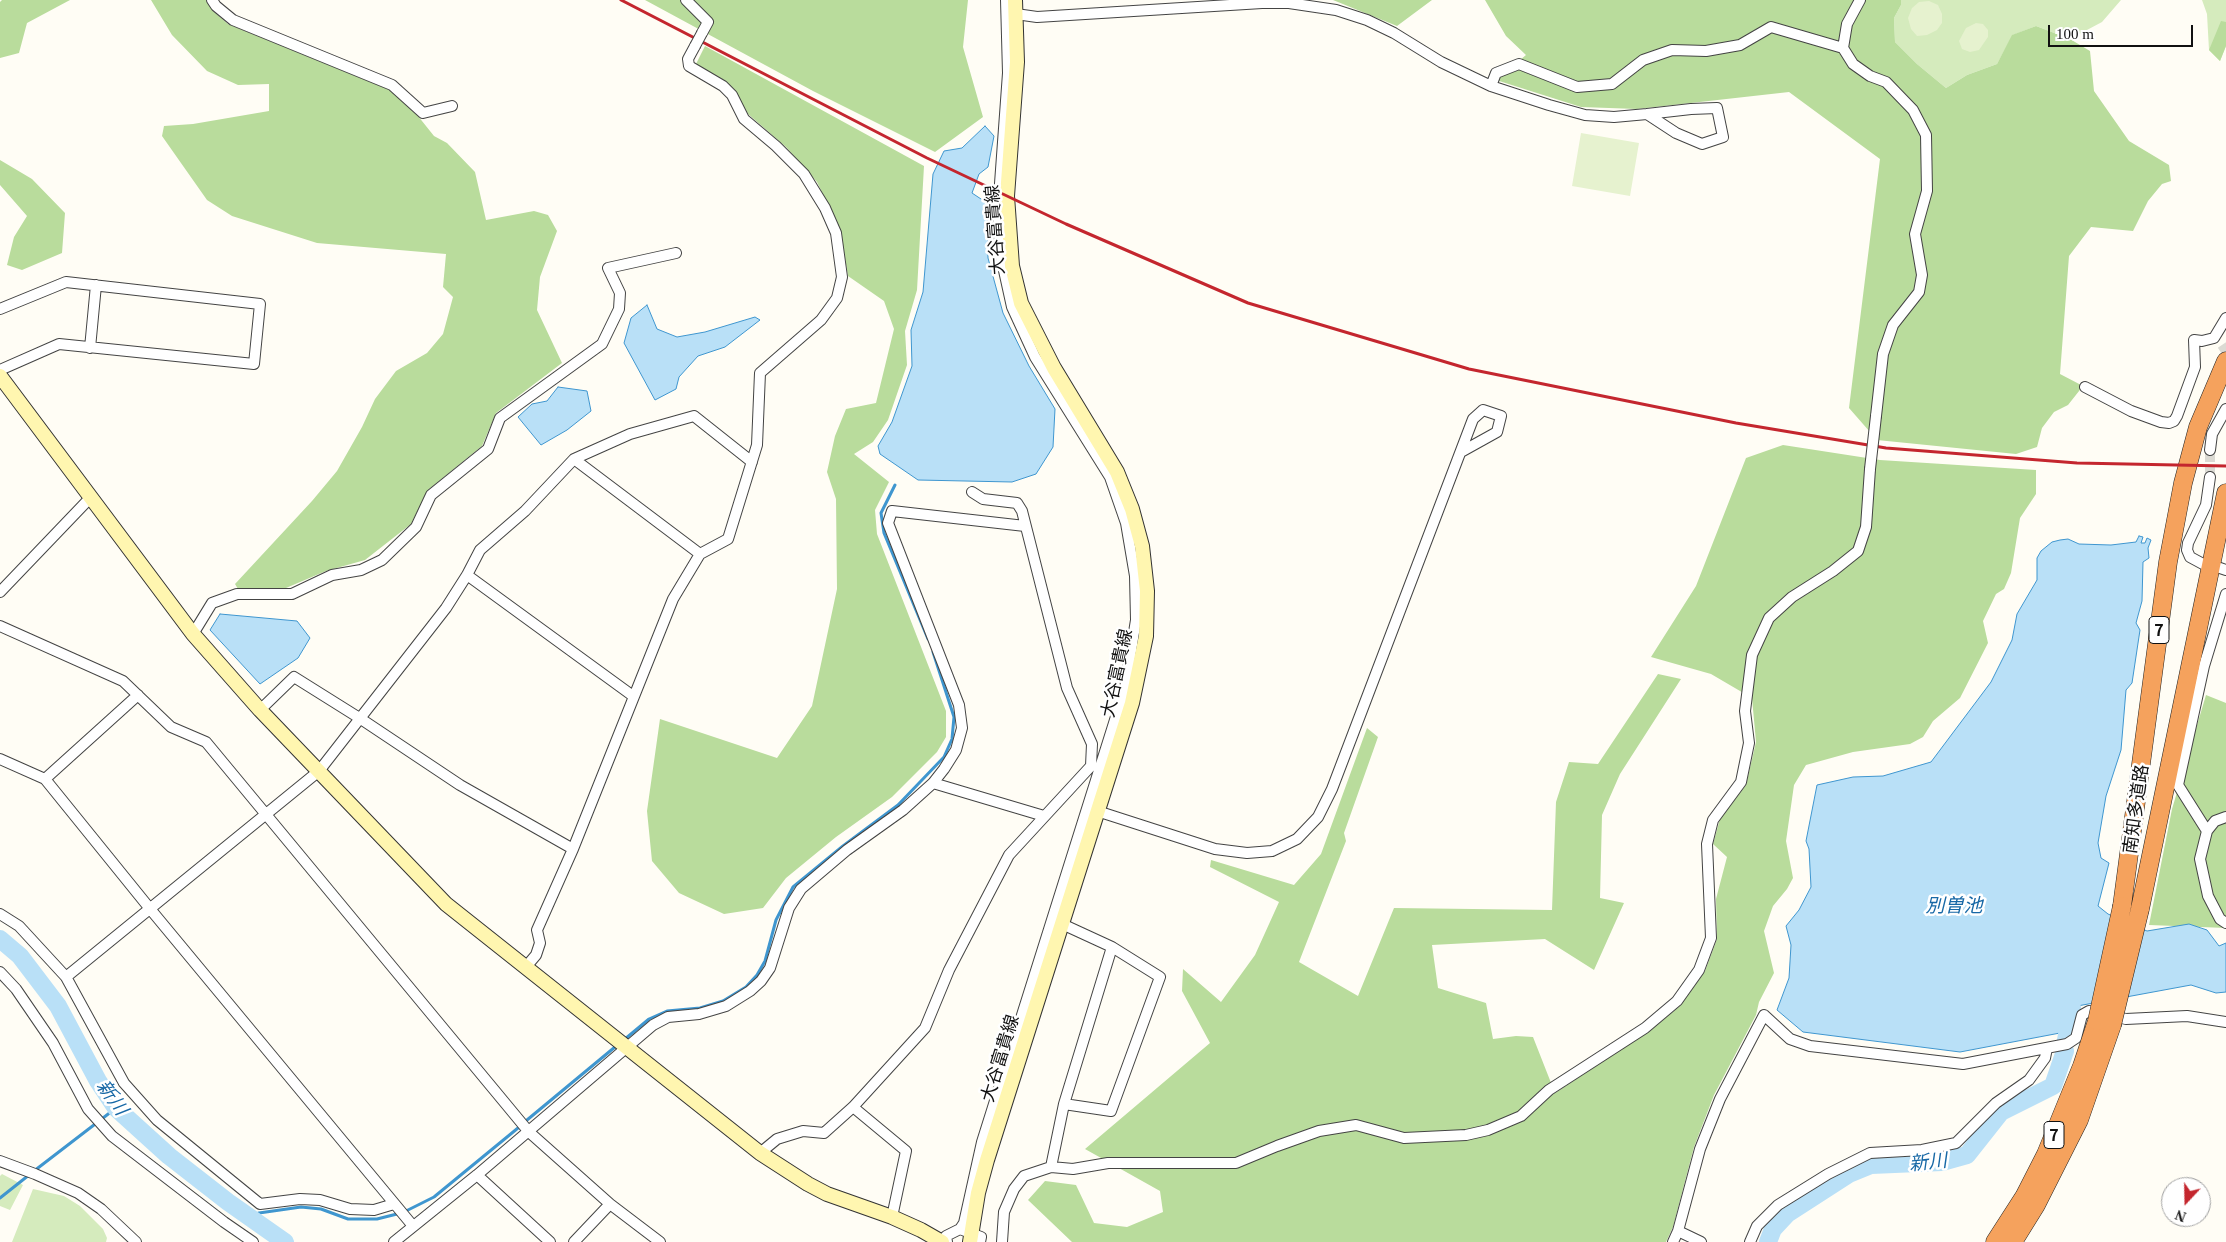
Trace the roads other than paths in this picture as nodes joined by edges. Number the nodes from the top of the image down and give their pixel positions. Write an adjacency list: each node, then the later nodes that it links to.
1 (212, 0): 8 (street)
2 (686, 0): 24 (street, bridge)
3 (1006, 0): 75 (street)
4 (1860, 0): 6 (street)
5 (1016, 7): 7 (street); 45 (street, 大谷富貴線)
6 (1843, 48): 7 (street); 68 (street, bridge)
7 (1491, 86): 9 (street)
8 (452, 106)
9 (1648, 114): 9 (street)
10 (676, 253): 36 (street)
11 (96, 284): 12 (street); 15 (street); 15 (street)
12 (0, 309)
13 (2226, 318): 14 (street)
14 (2214, 338): 16 (street); 19 (street)
15 (90, 348): 17 (street)
16 (2224, 353): 60 (highway, 南知多道路 / 7, bridge)
17 (0, 370)
18 (0, 376): 28 (street)
19 (2085, 387)
20 (2226, 409): 21 (street)
21 (2210, 450)
22 (1461, 452): 45 (street)
23 (574, 459): 24 (street); 30 (street); 32 (street)
24 (752, 462): 30 (street)
25 (2210, 477): 31 (street)
26 (972, 492): 29 (street)
27 (2226, 493): 60 (highway, 南知多道路 / 7, bridge)
28 (90, 498): 33 (street); 36 (street)
29 (1025, 526): 44 (street); 47 (street)
30 (700, 554): 38 (street)
31 (2202, 564)
32 (467, 575): 38 (street); 40 (street)
33 (2, 586)
34 (2226, 594): 49 (street)
35 (0, 626): 37 (street)
36 (193, 634): 39 (street)
37 (138, 695): 43 (street); 46 (street)
38 (633, 696): 50 (street)
39 (260, 710): 40 (street); 42 (street)
40 (362, 719): 42 (street); 50 (street)
41 (0, 759): 43 (street)
42 (319, 772): 46 (street); 56 (street)
43 (45, 779): 51 (street)
44 (933, 783): 47 (street); 61 (street)
45 (1097, 811): 54 (street, 大谷富貴線)
46 (267, 815): 51 (street); 65 (street)
47 (1044, 816): 64 (street)
48 (2226, 817): 49 (street)
49 (2207, 831): 53 (street)
50 (573, 849): 56 (street)
51 (150, 910): 58 (street); 70 (street)
52 (0, 914): 58 (street)
53 (2226, 923)
54 (1062, 924): 55 (street); 75 (street, 大谷富貴線)
55 (1112, 947): 63 (street); 63 (street)
56 (525, 968): 61 (street)
57 (0, 972): 77 (street)
58 (66, 978): 70 (street)
59 (2226, 1022): 62 (street)
60 (2105, 1023): 88 (highway, 南知多道路 / 7); 89 (highway, 南知多道路 / 7)
61 (628, 1047): 65 (street); 66 (street)
62 (2047, 1048): 74 (street); 87 (street)
63 (1064, 1104): 68 (street)
64 (853, 1107): 66 (street); 72 (street)
65 (529, 1132): 69 (street); 71 (street)
66 (760, 1153): 72 (street)
67 (0, 1162): 76 (street)
68 (1051, 1167): 84 (street)
69 (478, 1175): 73 (street); 79 (street)
70 (394, 1204): 73 (street)
71 (610, 1204): 80 (street); 81 (street)
72 (892, 1217): 82 (street)
73 (413, 1226): 78 (street)
74 (1678, 1231): 85 (street); 86 (street)
75 (970, 1237): 83 (street)
76 (136, 1242)
77 (253, 1242)
78 (394, 1242)
79 (550, 1242)
80 (574, 1242)
81 (660, 1242)
82 (942, 1242)
83 (948, 1242)
84 (1002, 1242)
85 (1672, 1242)
86 (1701, 1242)
87 (1750, 1242)
88 (1995, 1242)
89 (2013, 1242)

